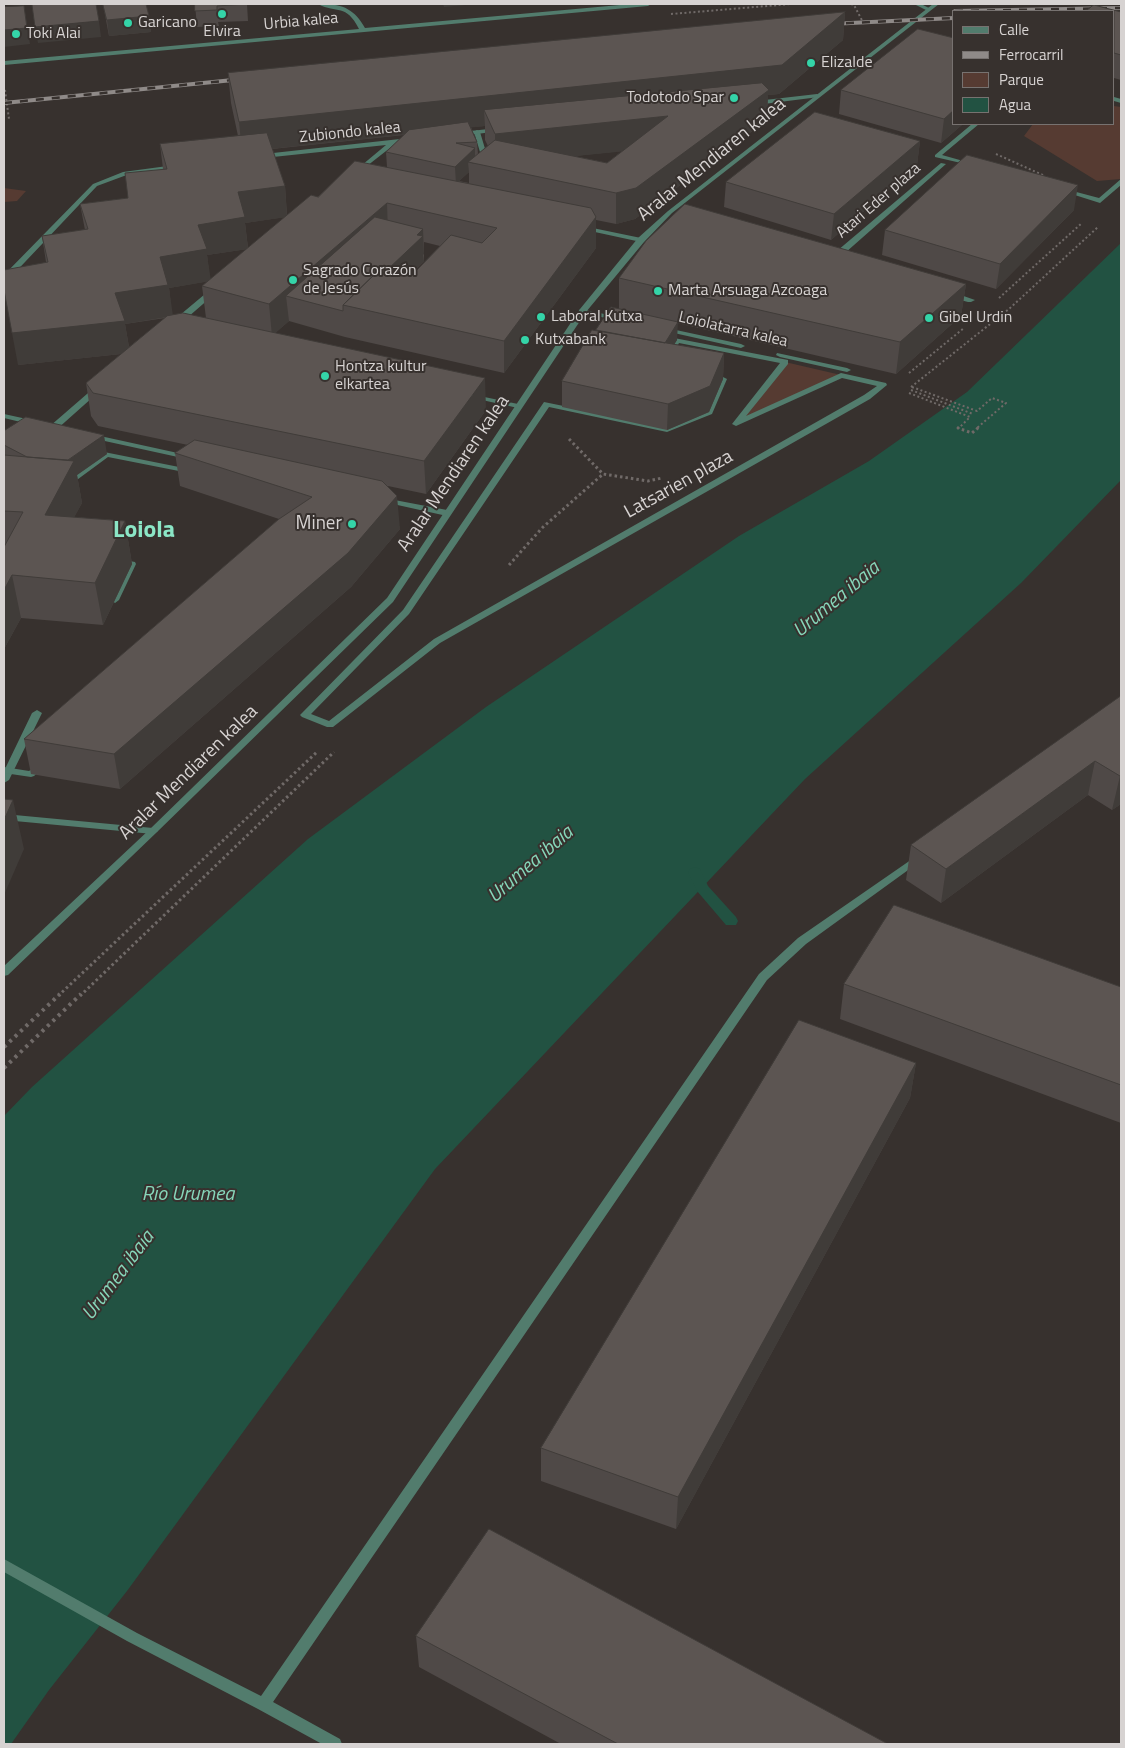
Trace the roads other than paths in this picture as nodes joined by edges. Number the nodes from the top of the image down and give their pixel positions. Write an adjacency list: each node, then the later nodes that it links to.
1 (321, 4): 5 (street, Urbia kalea)
2 (648, 4): 6 (street, Urbia kalea)
3 (917, 4): 7 (street)
4 (936, 4): 7 (street, Aralar Mendiaren kalea)
5 (345, 6): 8 (street, Urbia kalea)
6 (591, 6): 8 (street, Urbia kalea)
7 (928, 9): 10 (street, Aralar Mendiaren kalea)
8 (363, 30): 9 (street, Urbia kalea)
9 (4, 63)
10 (817, 96): 11 (street); 26 (street, Aralar Mendiaren kalea)
11 (749, 103)
12 (975, 125): 21 (street)
13 (506, 129): 14 (street)
14 (477, 132): 15 (street); 22 (street)
15 (449, 136)
16 (422, 139): 17 (street, Zubiondo kalea)
17 (394, 142): 18 (street, Zubiondo kalea); 23 (street)
18 (264, 156)
19 (943, 164): 31 (street, Atari Eder plaza)
20 (186, 166): 33 (street)
21 (975, 166)
22 (480, 170)
23 (354, 175)
24 (1121, 181): 25 (street)
25 (1062, 190)
26 (670, 212): 27 (street); 29 (street, Aralar Mendiaren kalea)
27 (679, 214)
28 (573, 226): 29 (street)
29 (641, 240): 37 (street, Aralar Mendiaren kalea)
30 (824, 256): 31 (street)
31 (834, 259): 32 (street)
32 (843, 262)
33 (4, 279)
34 (224, 283): 40 (street)
35 (943, 292): 36 (street)
36 (971, 300)
37 (583, 311): 38 (street); 44 (street, Aralar Mendiaren kalea)
38 (630, 321)
39 (659, 328): 41 (street, Loiolatarra kalea)
40 (180, 330)
41 (847, 370)
42 (104, 384): 47 (street)
43 (460, 393): 44 (street)
44 (518, 406): 54 (street, Aralar Mendiaren kalea)
45 (562, 407): 45 (street, Latsarien plaza)
46 (4, 416): 47 (street)
47 (53, 428): 48 (street)
48 (62, 430)
49 (82, 434): 50 (street)
50 (197, 459)
51 (186, 482): 52 (street)
52 (57, 490)
53 (380, 499): 54 (street)
54 (447, 514): 61 (street, Aralar Mendiaren kalea)
55 (112, 562): 56 (street)
56 (111, 608)
57 (37, 713): 59 (street)
58 (46, 761): 59 (street)
59 (5, 773)
60 (4, 817): 61 (street)
61 (154, 830): 63 (street, Aralar Mendiaren kalea)
62 (930, 849): 65 (street)
63 (4, 972)
64 (4, 1565): 65 (street)
65 (263, 1704): 66 (street)
66 (335, 1744)

